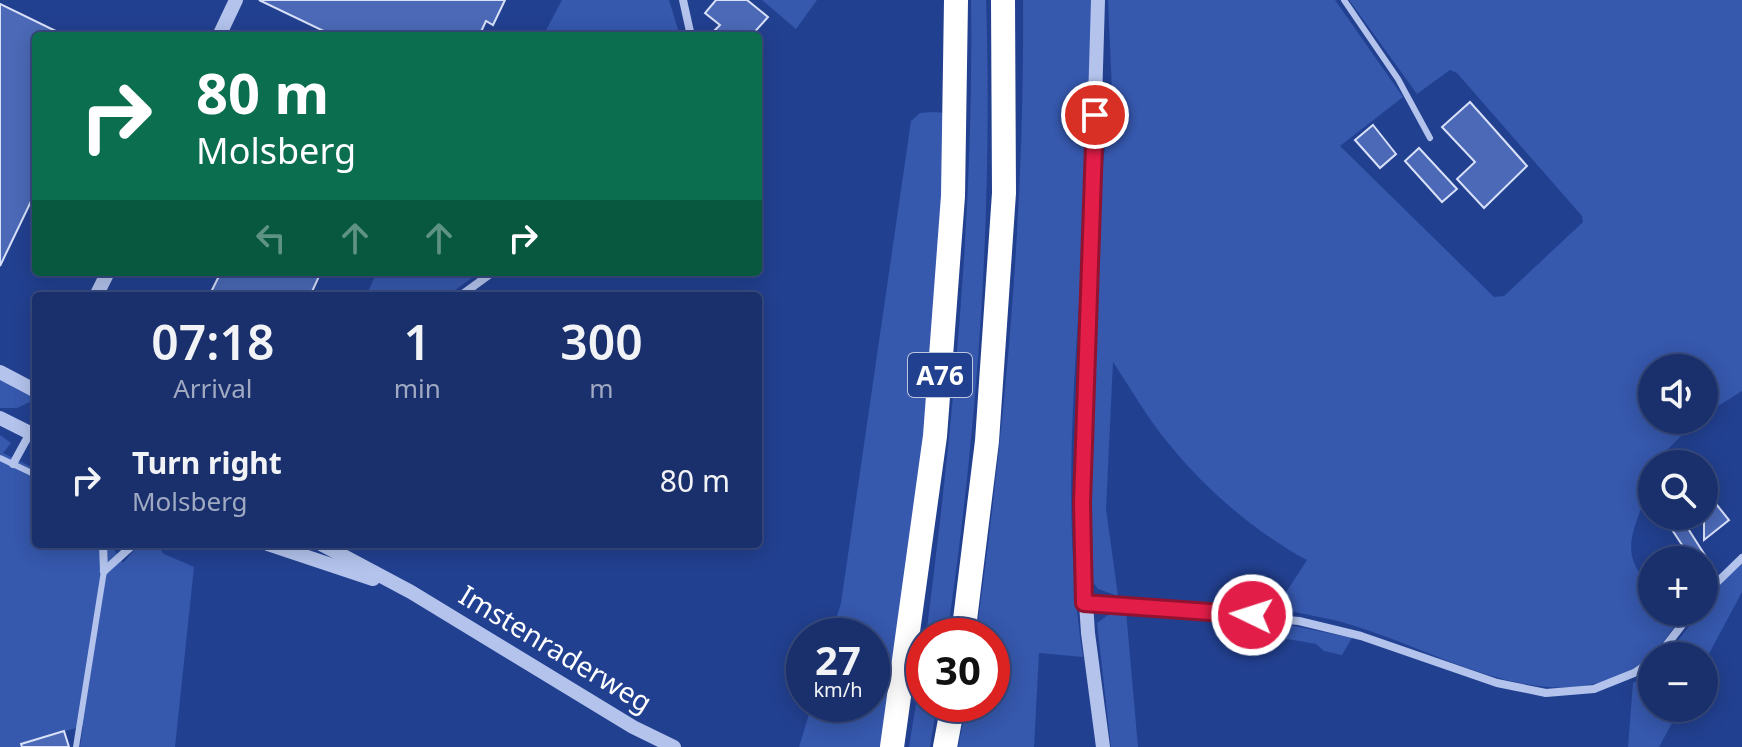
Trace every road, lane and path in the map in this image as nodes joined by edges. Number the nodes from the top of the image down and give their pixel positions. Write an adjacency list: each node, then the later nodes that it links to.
1 (236, 0): 7 (street)
2 (683, 0): 8 (street)
3 (956, 0): 36 (highway, A76)
4 (1003, 0): 29 (highway, A76)
5 (1098, 0): 28 (street)
6 (1344, 0): 9 (lane)
7 (221, 32)
8 (690, 32)
9 (1430, 138)
10 (488, 276): 11 (street)
11 (466, 292)
12 (0, 372): 13 (street)
13 (32, 389)
14 (0, 418): 15 (street)
15 (32, 429)
16 (32, 433): 18 (street)
17 (0, 458): 18 (lane)
18 (13, 464): 19 (lane)
19 (32, 473)
20 (103, 548): 25 (street)
21 (130, 548): 25 (street)
22 (280, 548): 27 (street, Imstenraderweg)
23 (328, 548): 27 (street, Imstenraderweg)
24 (1742, 558): 26 (street)
25 (104, 571): 34 (lane)
26 (1718, 581)
27 (411, 592): 35 (street, Imstenraderweg)
28 (1084, 603): 32 (street); 38 (street)
29 (965, 618)
30 (1681, 626): 31 (street)
31 (1669, 642)
32 (1638, 670)
33 (950, 722): 37 (highway)
34 (76, 747)
35 (674, 747)
36 (892, 747)
37 (945, 747)
38 (1103, 747)

